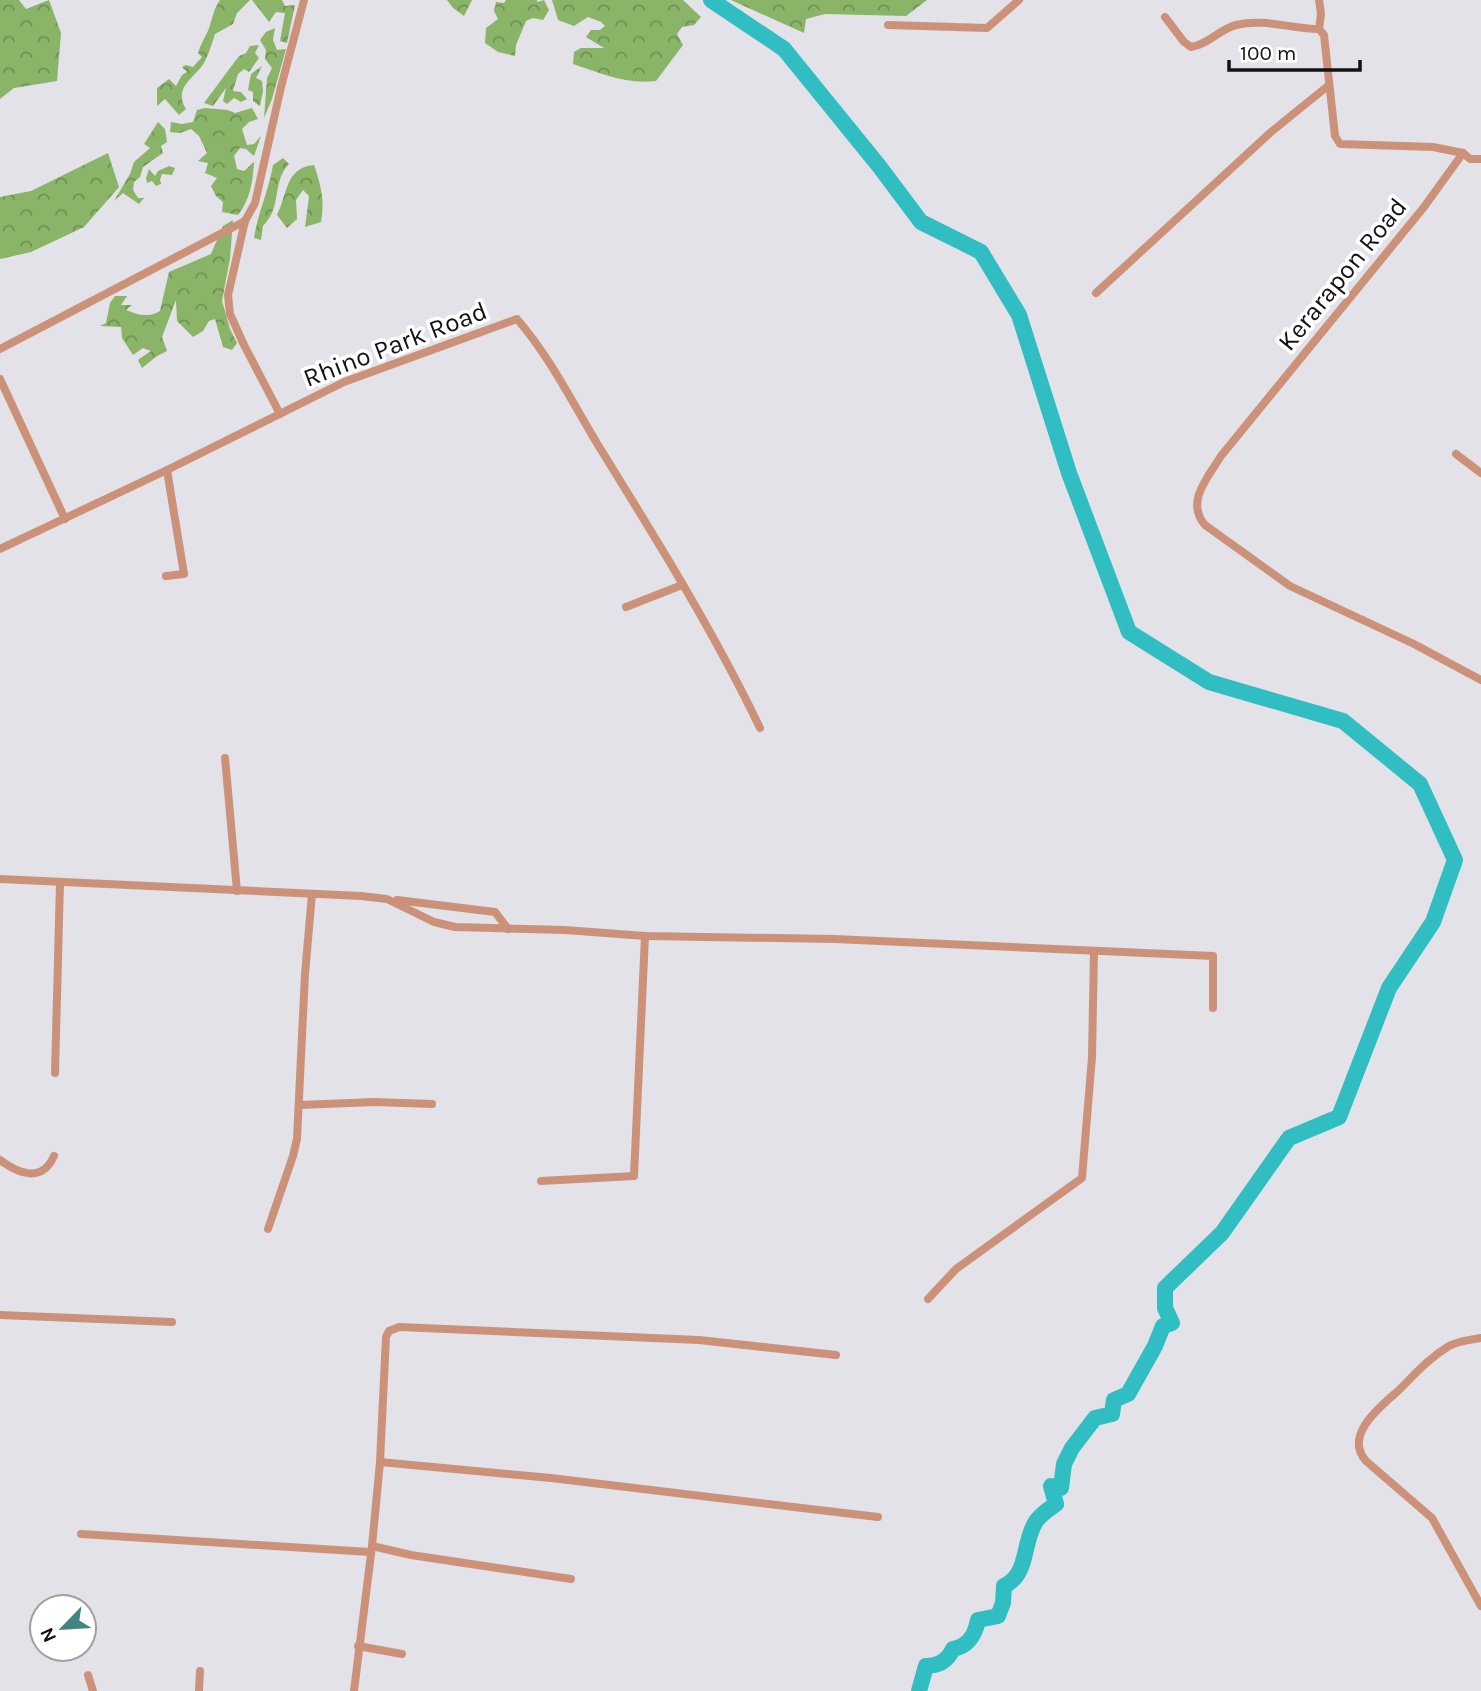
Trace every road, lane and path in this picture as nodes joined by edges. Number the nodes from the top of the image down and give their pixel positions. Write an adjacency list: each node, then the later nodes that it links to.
1 (304, 0): 10 (street)
2 (1019, 0): 5 (street)
3 (1319, 0): 6 (street)
4 (1165, 17): 6 (street)
5 (888, 25)
6 (1319, 29): 7 (street)
7 (1329, 85): 8 (street); 11 (street)
8 (1463, 153): 9 (street); 23 (street, Kerarapon Road)
9 (1481, 159)
10 (245, 221): 12 (street); 14 (street)
11 (1096, 293)
12 (0, 349)
13 (0, 379): 18 (street)
14 (279, 414): 16 (street, Rhino Park Road); 21 (street, Rhino Park Road)
15 (1455, 454): 17 (street)
16 (167, 470): 18 (street, Rhino Park Road); 20 (street)
17 (1481, 473)
18 (65, 519): 19 (street, Rhino Park Road)
19 (0, 549)
20 (166, 576)
21 (682, 585): 22 (street); 24 (street, Rhino Park Road)
22 (626, 607)
23 (1481, 680)
24 (760, 728)
25 (225, 758): 28 (street)
26 (0, 879): 27 (street)
27 (60, 882): 28 (street); 35 (street)
28 (237, 891): 29 (street)
29 (312, 894): 30 (street); 37 (street)
30 (387, 899): 31 (street); 31 (street)
31 (508, 929): 32 (street)
32 (645, 936): 33 (street); 40 (street)
33 (1094, 951): 34 (street); 42 (street)
34 (1213, 1008)
35 (55, 1073)
36 (432, 1104): 37 (street)
37 (300, 1105): 41 (street)
38 (54, 1156): 39 (street)
39 (0, 1160)
40 (541, 1181)
41 (268, 1229)
42 (928, 1299)
43 (0, 1315): 44 (street)
44 (172, 1322)
45 (1481, 1338): 52 (street)
46 (836, 1355): 47 (street)
47 (380, 1462): 48 (street); 50 (street)
48 (878, 1517)
49 (81, 1534): 50 (street)
50 (371, 1549): 51 (street); 53 (street)
51 (571, 1579)
52 (1481, 1606)
53 (358, 1646): 54 (street); 59 (street)
54 (402, 1654)
55 (200, 1671): 58 (street)
56 (88, 1675): 57 (street)
57 (93, 1691)
58 (199, 1691)
59 (354, 1691)

